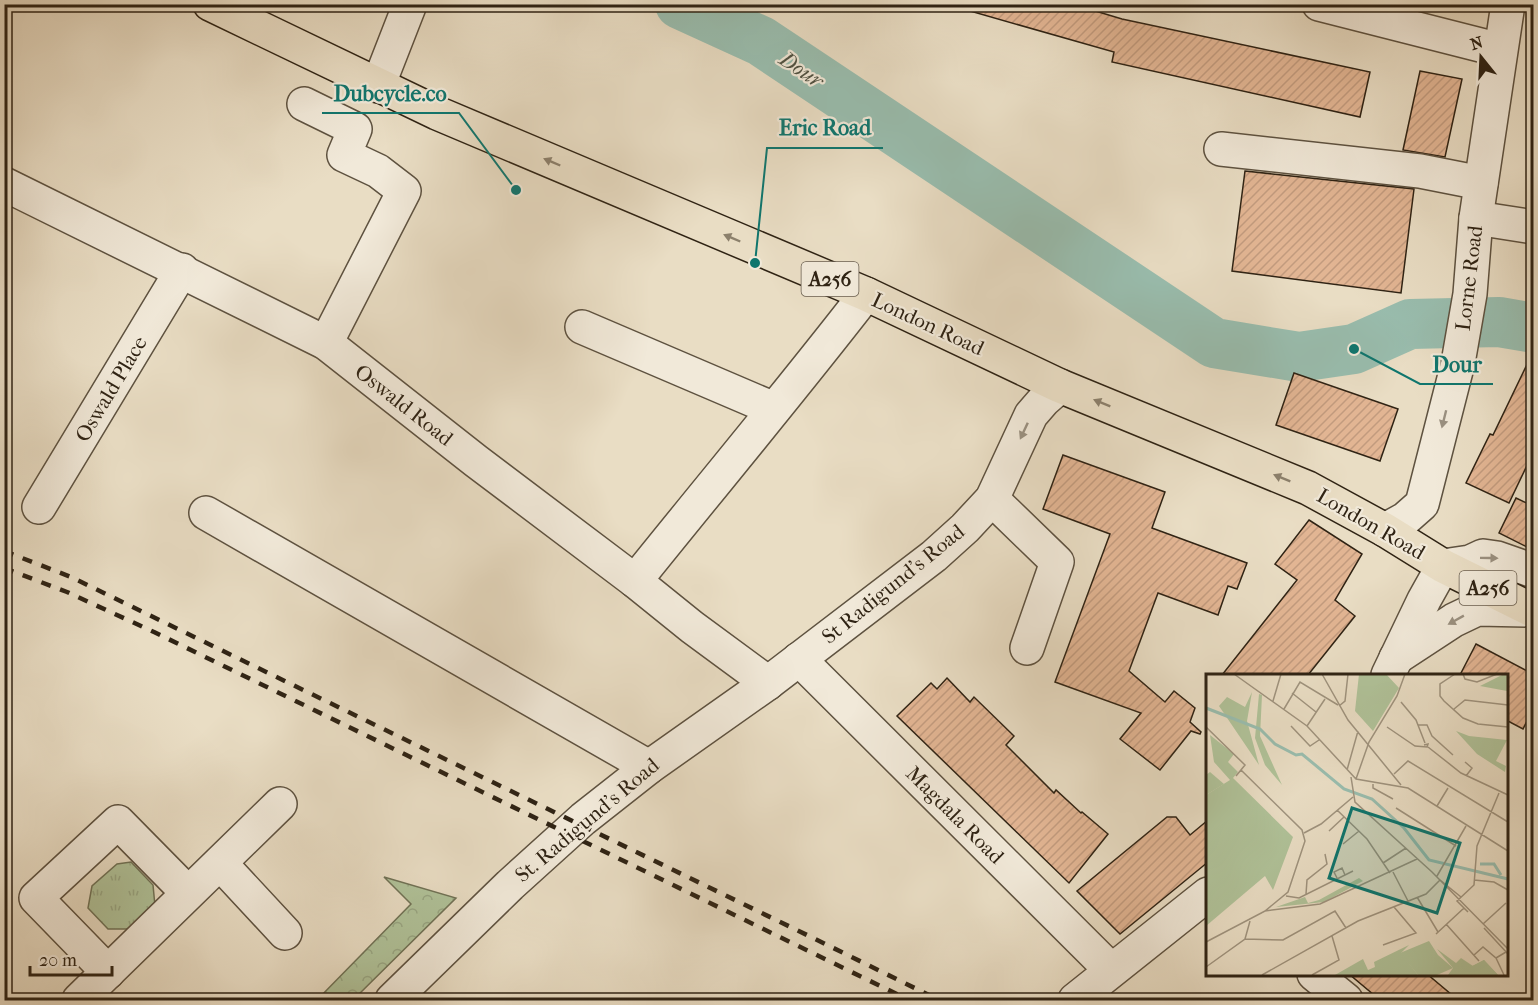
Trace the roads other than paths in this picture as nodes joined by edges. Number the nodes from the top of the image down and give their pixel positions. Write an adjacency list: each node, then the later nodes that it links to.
1 (210, 4): 6 (main road, London Road / A256)
2 (411, 4): 6 (street)
3 (1319, 4): 5 (street)
4 (1508, 4): 5 (street, Lorne Road)
5 (1500, 50): 9 (street, Lorne Road)
6 (378, 86): 14 (main road, London Road / A256, one-way to 6)
7 (304, 104): 16 (street)
8 (1221, 149): 9 (street)
9 (1481, 183): 11 (street, Lorne Road)
10 (4, 184): 13 (street, Oswald Road)
11 (1476, 218): 12 (street); 22 (street, Lorne Road, one-way to 22)
12 (1533, 226)
13 (182, 270): 16 (street, Oswald Road); 20 (street, Oswald Place)
14 (866, 294): 17 (main road, London Road / A256); 18 (street)
15 (582, 327): 18 (street)
16 (326, 343): 25 (street, Oswald Road)
17 (1060, 386): 19 (street, St Radigund's Road, one-way to 19); 22 (main road, London Road / A256, one-way to 17)
18 (774, 409): 25 (street)
19 (992, 499): 27 (street); 28 (street, St Radigund's Road)
20 (39, 507)
21 (206, 513): 31 (street)
22 (1385, 530): 23 (main road, London Road / A256)
23 (1443, 566): 24 (street, London Road, one-way to 24); 26 (main road, London Road / A256); 29 (street)
24 (1533, 571)
25 (635, 581): 30 (street, Oswald Road)
26 (1533, 611): 29 (street, one-way to 29)
27 (1027, 648)
28 (799, 659): 30 (street, St. Radigund's Road); 37 (street, Magdala Road)
29 (1392, 667)
30 (768, 683): 31 (street, St. Radigund's Road)
31 (649, 767): 41 (street, St. Radigund's Road)
32 (280, 804): 33 (street)
33 (220, 863): 34 (street); 36 (street)
34 (188, 893): 38 (street); 38 (street)
35 (1206, 896): 37 (street)
36 (285, 933)
37 (1111, 970): 42 (street)
38 (108, 972): 40 (street)
39 (1315, 975): 43 (street)
40 (79, 1000)
41 (392, 1000)
42 (1076, 1000)
43 (1346, 1000)

